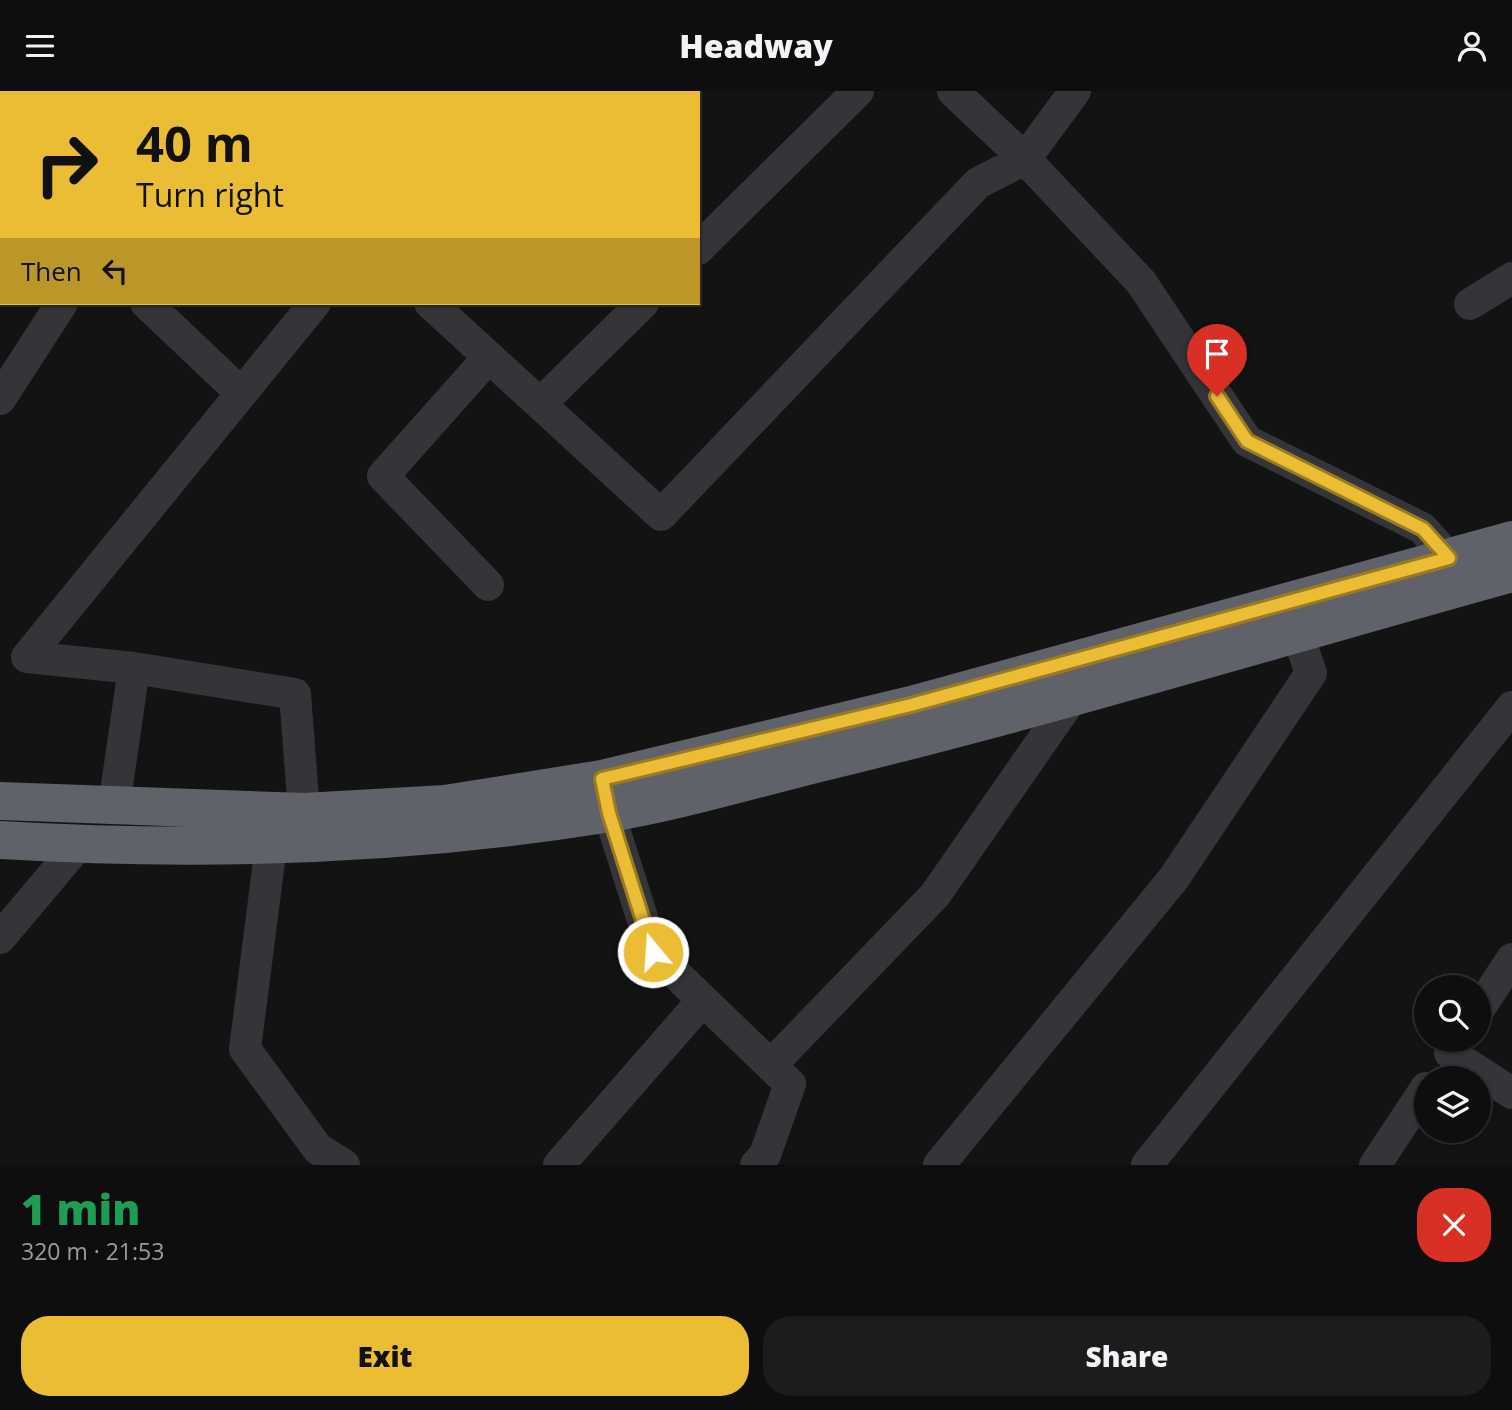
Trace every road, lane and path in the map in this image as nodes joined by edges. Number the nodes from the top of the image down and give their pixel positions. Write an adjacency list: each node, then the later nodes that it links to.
1 (858, 91): 5 (street)
2 (953, 91): 4 (street)
3 (1075, 91): 4 (street)
4 (1025, 159): 16 (street); 18 (street)
5 (700, 247)
6 (1512, 278): 7 (street)
7 (1470, 304)
8 (61, 305): 15 (street)
9 (148, 305): 14 (street)
10 (313, 305): 14 (street)
11 (432, 305): 13 (street)
12 (641, 305): 16 (street)
13 (489, 357): 16 (street); 20 (street)
14 (241, 393): 22 (street)
15 (0, 399)
16 (540, 404)
17 (1512, 540): 18 (highway)
18 (1449, 558): 21 (highway)
19 (1512, 573): 21 (highway)
20 (488, 585)
21 (1291, 619): 23 (highway); 25 (highway); 44 (street)
22 (134, 669): 27 (street); 28 (street)
23 (1074, 695): 25 (highway); 37 (street)
24 (1512, 707): 45 (street)
25 (606, 796): 28 (highway); 31 (highway); 35 (street)
26 (0, 801): 27 (highway)
27 (114, 806): 28 (highway)
28 (304, 812)
29 (0, 840): 30 (highway)
30 (79, 844): 31 (highway); 32 (street)
31 (271, 846): 41 (street)
32 (0, 938)
33 (1512, 959): 34 (street)
34 (1491, 991)
35 (703, 1000): 37 (street); 42 (street)
36 (1447, 1057): 38 (street)
37 (771, 1065): 43 (street)
38 (1512, 1093)
39 (1414, 1107): 40 (street)
40 (1378, 1164)
41 (342, 1165)
42 (559, 1165)
43 (756, 1165)
44 (939, 1165)
45 (1147, 1165)

